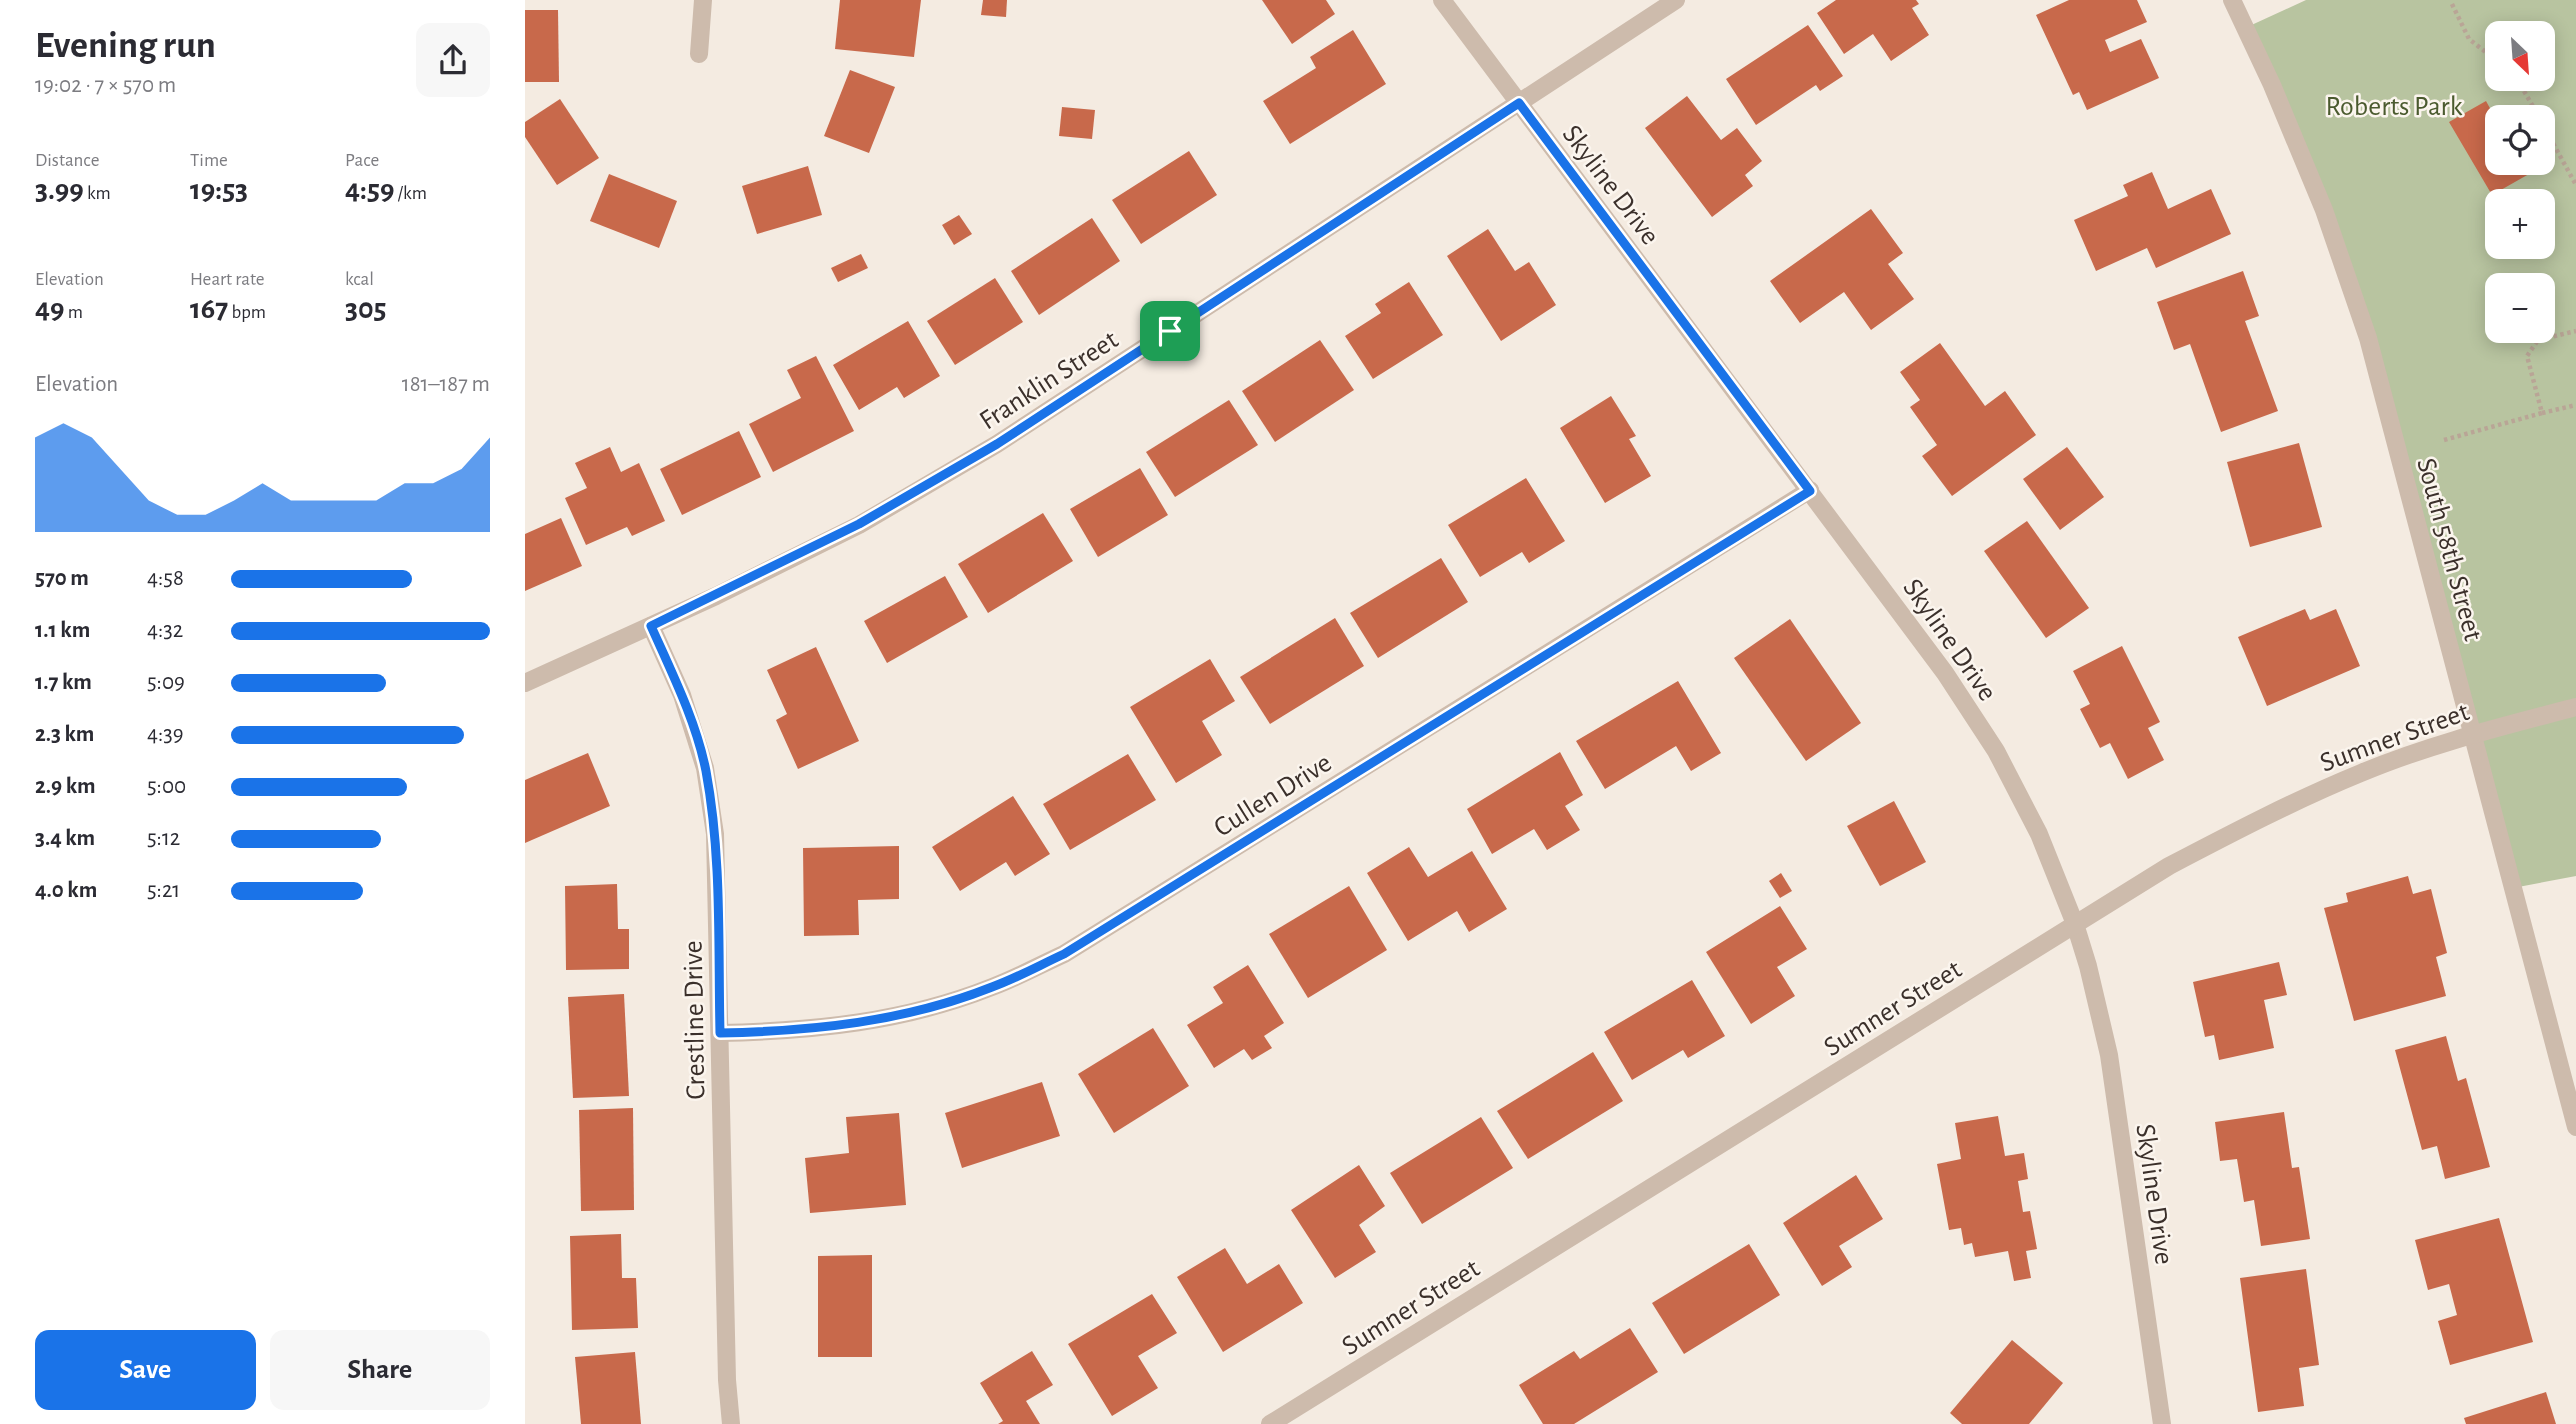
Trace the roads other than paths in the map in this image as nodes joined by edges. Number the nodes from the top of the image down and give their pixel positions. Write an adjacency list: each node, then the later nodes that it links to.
1 (703, 0): 5 (street)
2 (1441, 0): 6 (street, Skyline Drive)
3 (1676, 0): 6 (street, Franklin Street)
4 (2232, 0): 11 (street, South 58th Street)
5 (699, 54)
6 (1519, 103): 7 (street, Skyline Drive); 8 (street, Franklin Street)
7 (1810, 491): 12 (street, Skyline Drive); 13 (street, Cullen Drive)
8 (651, 626): 9 (street, Franklin Street); 13 (street, Crestline Drive)
9 (525, 683)
10 (2576, 706): 11 (street, Sumner Street)
11 (2473, 734): 12 (street, Sumner Street); 14 (street, South 58th Street)
12 (2075, 924): 16 (street, Sumner Street); 17 (street, Skyline Drive)
13 (720, 1033): 15 (street, Crestline Drive)
14 (2575, 1118)
15 (730, 1424)
16 (1270, 1424)
17 (2162, 1424)

